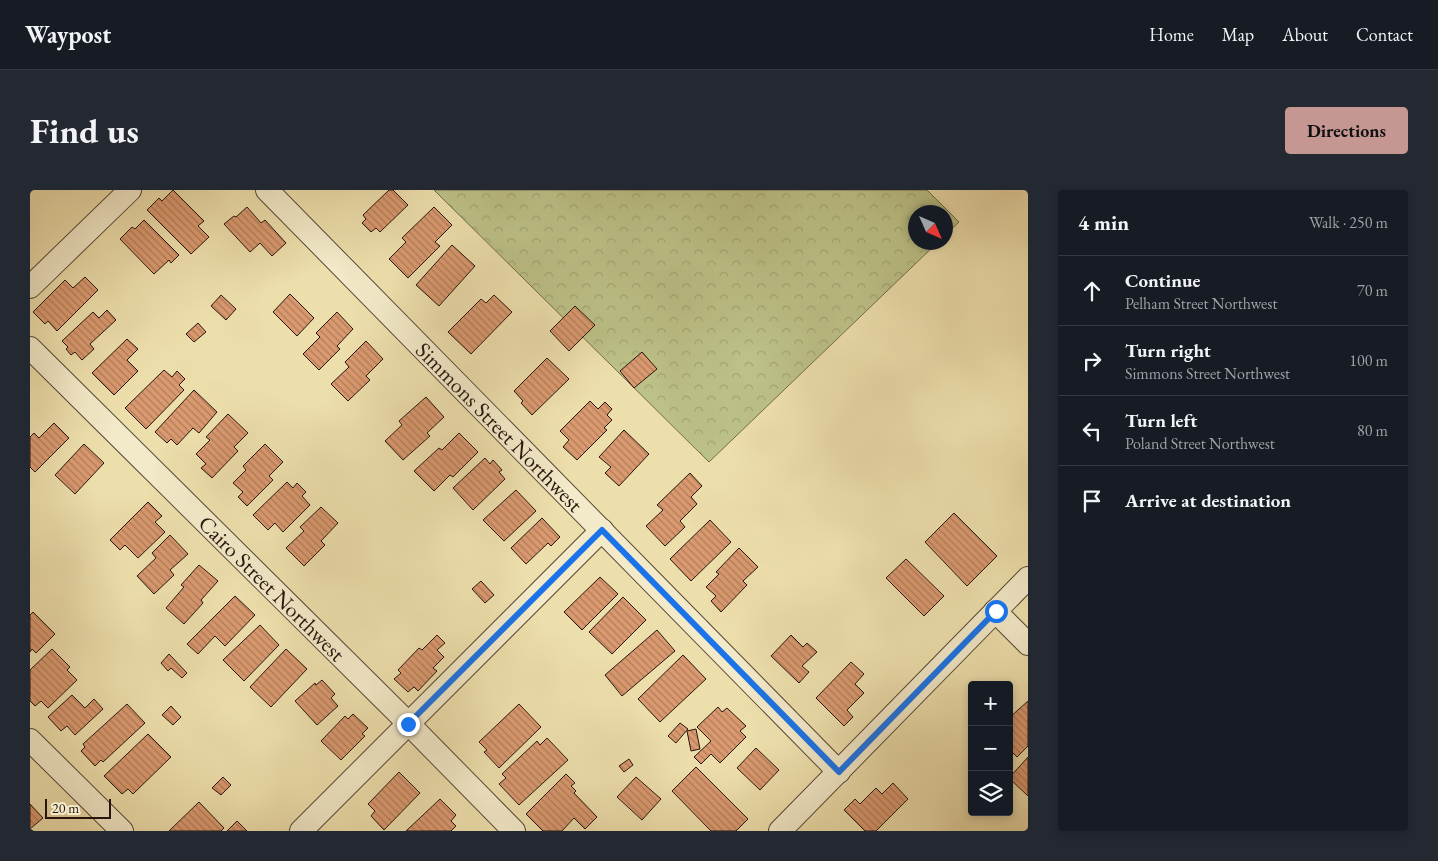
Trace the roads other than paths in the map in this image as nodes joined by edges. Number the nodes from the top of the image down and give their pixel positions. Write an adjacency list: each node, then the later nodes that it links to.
1 (130, 190): 3 (street)
2 (267, 190): 5 (street, Simmons Street Northwest)
3 (30, 287)
4 (30, 348): 9 (street, Cairo Street Northwest)
5 (602, 530): 9 (street); 11 (street, Simmons Street Northwest)
6 (1028, 578): 7 (street)
7 (996, 611): 8 (street); 11 (street)
8 (1028, 644)
9 (408, 724): 14 (street); 15 (street, Cairo Street Northwest)
10 (30, 740): 13 (street)
11 (839, 772): 12 (street)
12 (791, 827)
13 (122, 831)
14 (301, 831)
15 (514, 831)

